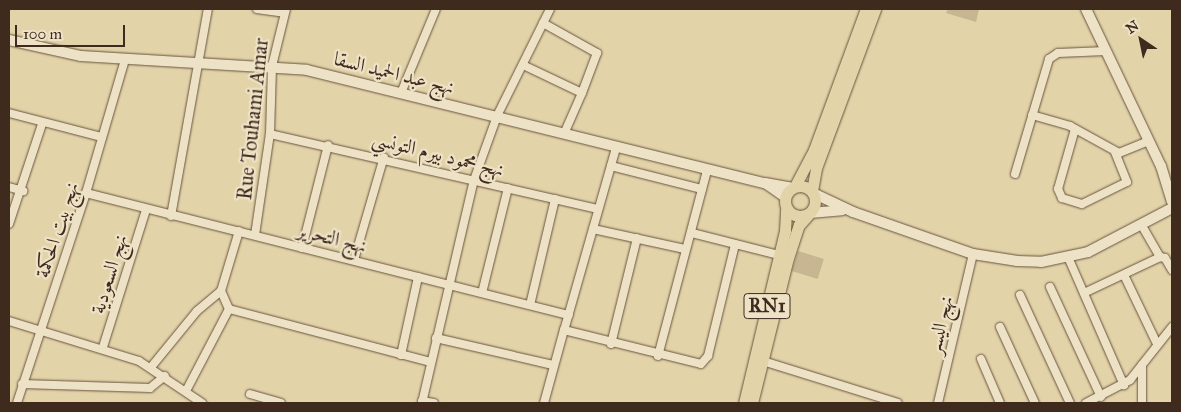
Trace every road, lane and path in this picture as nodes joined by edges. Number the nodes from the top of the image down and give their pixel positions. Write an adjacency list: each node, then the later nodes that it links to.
1 (208, 9): 13 (street)
2 (257, 9): 8 (street)
3 (435, 9): 16 (street)
4 (550, 9): 9 (street)
5 (866, 9): 43 (main road, RN1)
6 (875, 9): 41 (main road, RN1)
7 (1086, 9): 11 (street)
8 (285, 11): 15 (street, Rue Touhami Amar)
9 (543, 23): 14 (street); 17 (street)
10 (9, 40): 12 (street, نهج عبد الحميد السقا)
11 (1106, 51): 19 (street); 26 (street)
12 (125, 60): 13 (street, نهج عبد الحميد السقا); 25 (street, نهج بيت الحكمة)
13 (195, 64): 15 (street, نهج عبد الحميد السقا); 51 (street)
14 (524, 65): 17 (street); 20 (street)
15 (272, 66): 16 (street, نهج عبد الحميد السقا); 23 (street, Rue Touhami Amar)
16 (401, 93): 20 (street, نهج عبد الحميد السقا)
17 (582, 94): 24 (street)
18 (9, 113): 21 (street)
19 (1032, 115): 22 (street); 34 (street)
20 (497, 116): 24 (street, نهج عبد الحميد السقا); 35 (street)
21 (42, 124): 25 (street); 40 (street)
22 (1075, 129): 29 (street); 29 (street)
23 (270, 134): 27 (street, نهج محمود بيرم التونسي); 58 (street, Rue Touhami Amar)
24 (564, 134): 28 (street, نهج عبد الحميد السقا)
25 (102, 137): 42 (street, نهج بيت الحكمة)
26 (1149, 141): 29 (street); 32 (street)
27 (328, 145): 30 (street, نهج محمود بيرم التونسي); 61 (street)
28 (616, 148): 31 (street); 33 (street, نهج عبد الحميد السقا)
29 (1115, 152)
30 (384, 157): 35 (street, نهج محمود بيرم التونسي); 67 (street)
31 (611, 166): 39 (street); 47 (street)
32 (1161, 166): 36 (street); 45 (street)
33 (707, 170): 39 (street); 43 (street, نهج عبد الحميد السقا)
34 (1015, 174)
35 (474, 180): 38 (street, نهج محمود بيرم التونسي); 71 (street)
36 (1172, 180)
37 (9, 187): 40 (street)
38 (508, 188): 44 (street, نهج محمود بيرم التونسي); 74 (street)
39 (702, 189): 57 (street)
40 (23, 190): 53 (street)
41 (813, 192): 43 (main road); 49 (street); 50 (main road, RN1)
42 (86, 193): 48 (street, نهج التحرير); 84 (street, نهج بيت الحكمة)
43 (790, 195): 50 (main road); 64 (main road, RN1)
44 (555, 199): 47 (street, نهج محمود بيرم التونسي); 77 (street)
45 (1172, 201)
46 (1172, 208): 54 (street)
47 (597, 209): 55 (street)
48 (146, 210): 51 (street, نهج التحرير); 88 (street, نهج السعودية)
49 (853, 212): 50 (street); 63 (street)
50 (809, 213): 92 (main road, RN1)
51 (170, 216): 56 (street, نهج التحرير)
52 (1172, 217): 54 (street)
53 (9, 224)
54 (1145, 224): 65 (street); 66 (street)
55 (593, 229): 59 (street); 79 (street)
56 (238, 231): 58 (street, نهج التحرير); 73 (street)
57 (692, 233): 60 (street); 62 (street)
58 (255, 235): 61 (street, نهج التحرير)
59 (637, 238): 62 (street); 86 (street)
60 (735, 244): 64 (street); 90 (street)
61 (302, 248): 67 (street, نهج التحرير)
62 (685, 249): 90 (street)
63 (973, 254): 65 (street); 112 (street, نهج اليسر)
64 (779, 255): 109 (main road, RN1)
65 (1068, 258): 75 (street)
66 (1160, 258): 68 (street); 69 (street)
67 (354, 260): 70 (street, نهج التحرير)
68 (1172, 270)
69 (1124, 274): 75 (street); 87 (street)
70 (418, 276): 71 (street, نهج التحرير); 89 (street)
71 (449, 284): 74 (street, نهج التحرير); 85 (street)
72 (1050, 286): 102 (street)
73 (221, 290): 78 (street); 96 (street)
74 (482, 293): 77 (street, نهج التحرير)
75 (1084, 294): 99 (street)
76 (1020, 295): 115 (street)
77 (530, 305): 79 (street, نهج التحرير)
78 (229, 309): 89 (street); 100 (street)
79 (569, 315): 83 (street)
80 (9, 321): 84 (street)
81 (1000, 327): 114 (street)
82 (1172, 327): 87 (street)
83 (564, 330): 86 (street); 94 (street)
84 (41, 332): 88 (street); 98 (street, نهج بيت الحكمة)
85 (436, 338): 93 (street); 94 (street)
86 (611, 344): 90 (street)
87 (1157, 344): 95 (street)
88 (103, 347): 96 (street)
89 (401, 355): 93 (street)
90 (658, 356)
91 (981, 359): 113 (street)
92 (763, 361): 110 (main road, RN1); 111 (street)
93 (431, 362): 103 (street)
94 (553, 365): 108 (street)
95 (1142, 365): 99 (street); 117 (street)
96 (152, 366): 97 (street)
97 (165, 376): 98 (street); 100 (street)
98 (22, 384): 104 (street, نهج بيت الحكمة)
99 (1124, 385): 102 (street)
100 (186, 391): 105 (street)
101 (250, 394): 106 (street)
102 (1101, 397): 116 (street)
103 (422, 402): 107 (street)
104 (17, 403)
105 (202, 403)
106 (281, 403)
107 (434, 403)
108 (544, 403)
109 (744, 403)
110 (752, 403)
111 (898, 403)
112 (938, 403)
113 (1000, 403)
114 (1035, 403)
115 (1070, 403)
116 (1086, 403)
117 (1142, 403)

